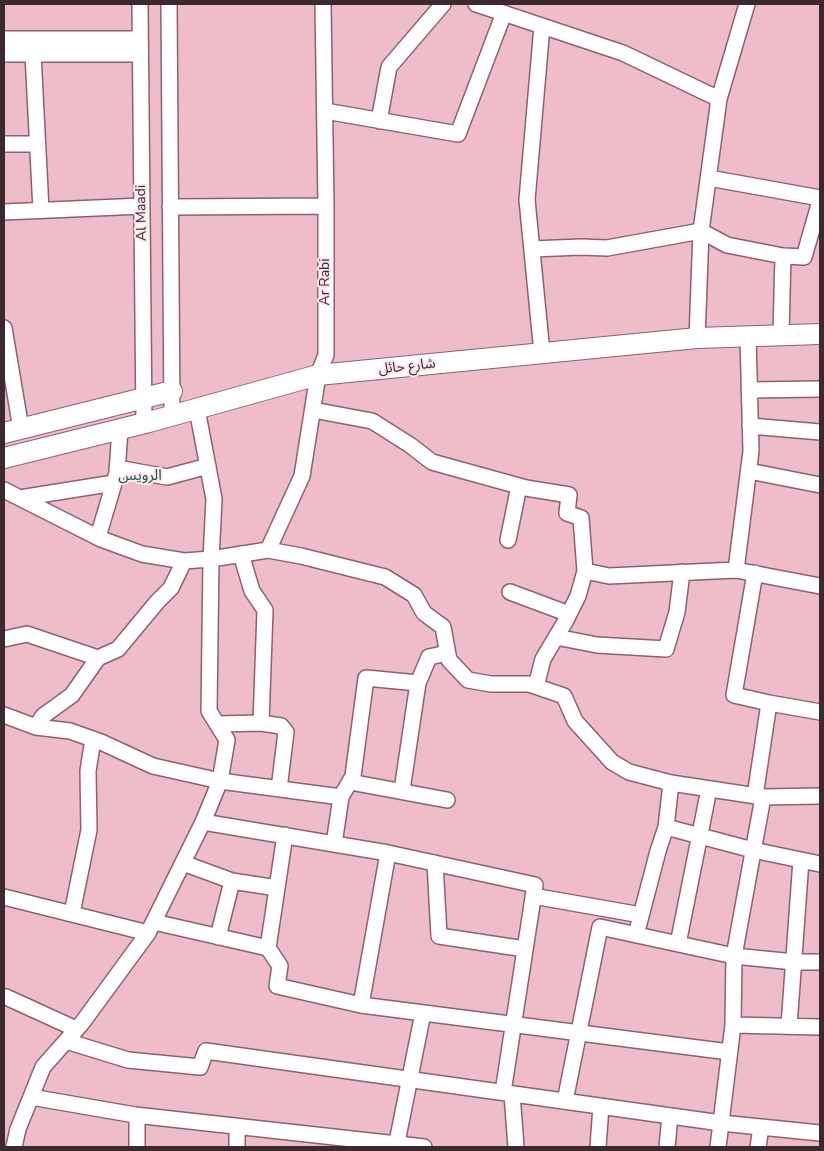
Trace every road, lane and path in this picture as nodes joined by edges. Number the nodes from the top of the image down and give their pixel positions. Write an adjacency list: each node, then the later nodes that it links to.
1 (140, 4): 10 (street, Al Maadi)
2 (169, 4): 22 (street, Al Maadi)
3 (323, 4): 14 (street, Ar Rabi)
4 (443, 4): 15 (street)
5 (476, 4): 7 (street)
6 (747, 4): 13 (street)
7 (504, 13): 8 (street); 15 (street)
8 (542, 26): 13 (street); 26 (street)
9 (4, 39): 10 (street)
10 (140, 47): 12 (street); 20 (street, Al Maadi)
11 (4, 54): 12 (street)
12 (33, 54): 17 (street)
13 (720, 99): 18 (street)
14 (325, 112): 15 (street); 21 (street, Ar Rabi)
15 (379, 121)
16 (4, 144): 17 (street)
17 (37, 144): 23 (street)
18 (708, 178): 19 (street); 25 (street)
19 (820, 200): 27 (street)
20 (142, 206): 23 (street); 39 (street, Al Maadi)
21 (326, 206): 22 (street); 34 (street, Ar Rabi)
22 (170, 207): 38 (street, Al Maadi)
23 (41, 210): 24 (street)
24 (4, 212)
25 (701, 231): 26 (street); 27 (street); 32 (street)
26 (532, 249): 33 (street)
27 (783, 256): 30 (street)
28 (4, 328): 37 (street)
29 (820, 334): 30 (main road, شارع حائل)
30 (781, 335): 31 (main road, شارع حائل)
31 (748, 336): 32 (main road, شارع حائل); 36 (street)
32 (697, 338): 33 (main road, شارع حائل)
33 (542, 353): 34 (main road, شارع حائل)
34 (318, 375): 40 (main road, شارع حائل); 41 (street, Ar Rabi)
35 (820, 389): 36 (street)
36 (749, 390): 44 (street)
37 (9, 391): 46 (street)
38 (172, 391): 39 (main road); 42 (street, Al Maadi)
39 (144, 398): 43 (street, Al Maadi); 46 (main road)
40 (197, 409): 42 (main road, شارع حائل); 49 (street)
41 (313, 410): 53 (street); 58 (street, Ar Rabi)
42 (172, 416): 43 (main road, شارع حائل)
43 (144, 423): 45 (main road, شارع حائل)
44 (750, 426): 47 (street); 50 (street)
45 (120, 429): 48 (main road, شارع حائل); 51 (street)
46 (12, 431)
47 (820, 432)
48 (4, 458)
49 (208, 466): 51 (street); 60 (street)
50 (749, 471): 52 (street); 62 (street)
51 (116, 475): 55 (street); 56 (street)
52 (820, 485)
53 (519, 486): 57 (street); 63 (street)
54 (4, 490): 55 (street)
55 (20, 498): 56 (street)
56 (98, 538): 61 (street)
57 (508, 540)
58 (268, 550): 59 (street); 71 (street)
59 (241, 554): 60 (street); 78 (street)
60 (211, 559): 61 (street); 79 (street)
61 (184, 561): 72 (street)
62 (736, 570): 64 (street); 65 (street)
63 (585, 571): 64 (street); 68 (street)
64 (682, 572): 69 (street)
65 (755, 573): 66 (street); 75 (street)
66 (820, 585)
67 (510, 592): 68 (street)
68 (569, 614): 69 (street)
69 (556, 637): 74 (street)
70 (4, 639): 72 (street)
71 (448, 652): 73 (street); 74 (street)
72 (98, 658): 80 (street)
73 (418, 683): 83 (street); 87 (street)
74 (536, 686): 84 (street)
75 (769, 703): 76 (street); 90 (street)
76 (820, 712)
77 (4, 717): 80 (street)
78 (261, 723): 79 (street); 85 (street)
79 (217, 724): 82 (street)
80 (36, 727): 81 (street)
81 (93, 739): 82 (street); 107 (street)
82 (220, 781): 85 (street); 92 (street)
83 (350, 782): 87 (street); 89 (street)
84 (670, 783): 86 (street); 93 (street)
85 (279, 789): 89 (street)
86 (709, 789): 90 (street); 95 (street)
87 (402, 790): 91 (street)
88 (820, 796): 90 (street)
89 (341, 797): 96 (street)
90 (759, 797): 97 (street)
91 (447, 800)
92 (203, 822): 94 (street); 100 (street)
93 (666, 827): 95 (street); 108 (street)
94 (285, 835): 96 (street); 104 (street)
95 (700, 836): 97 (street); 112 (street)
96 (334, 844): 98 (street)
97 (753, 850): 99 (street); 115 (street)
98 (388, 852): 101 (street); 119 (street)
99 (801, 860): 102 (street); 116 (street)
100 (183, 863): 103 (street); 109 (street)
101 (435, 863): 105 (street); 114 (street)
102 (820, 864)
103 (232, 881): 104 (street); 111 (street)
104 (277, 888): 113 (street)
105 (533, 896): 108 (street); 114 (street)
106 (4, 897): 107 (street)
107 (72, 913): 109 (street)
108 (641, 915): 110 (street)
109 (151, 928): 111 (street); 125 (street)
110 (636, 935): 112 (street); 126 (street)
111 (218, 937): 113 (street)
112 (678, 944): 115 (street)
113 (268, 948): 119 (street)
114 (525, 949): 121 (street)
115 (734, 956): 116 (street); 122 (street)
116 (794, 962): 117 (street); 123 (street)
117 (820, 962)
118 (6, 997): 125 (street)
119 (361, 1005): 120 (street)
120 (424, 1013): 121 (street); 129 (street)
121 (512, 1024): 126 (street); 130 (street)
122 (733, 1025): 123 (street); 128 (street)
123 (789, 1026): 124 (street)
124 (820, 1027)
125 (76, 1029): 127 (street)
126 (579, 1033): 128 (street); 132 (street)
127 (66, 1041): 129 (street); 131 (street)
128 (729, 1052): 136 (street)
129 (410, 1079): 130 (street); 141 (street)
130 (507, 1093): 132 (street); 146 (street)
131 (31, 1097): 134 (street); 137 (street)
132 (565, 1101): 133 (street)
133 (601, 1106): 135 (street); 147 (street)
134 (137, 1116): 138 (street); 143 (street)
135 (670, 1116): 136 (street); 148 (street)
136 (721, 1123): 139 (street); 149 (street)
137 (11, 1126): 142 (street)
138 (238, 1127): 141 (street); 144 (street)
139 (761, 1127): 140 (street); 150 (street)
140 (820, 1133)
141 (396, 1145): 145 (street)
142 (14, 1147)
143 (137, 1147)
144 (237, 1147)
145 (424, 1147)
146 (516, 1147)
147 (598, 1147)
148 (667, 1147)
149 (718, 1147)
150 (758, 1147)

